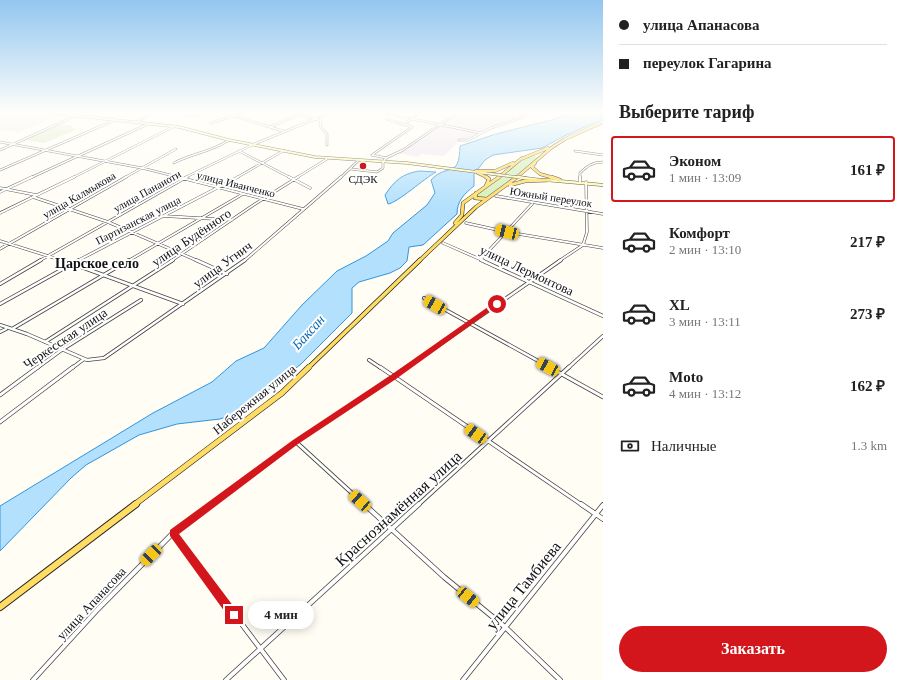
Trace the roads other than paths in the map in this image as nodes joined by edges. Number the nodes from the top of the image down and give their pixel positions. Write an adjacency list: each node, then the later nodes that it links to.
1 (12, 145): 13 (street)
2 (18, 145): 14 (street, улица Иванченко)
3 (59, 145): 14 (street)
4 (101, 145): 21 (street)
5 (139, 145): 26 (street)
6 (222, 145): 31 (street)
7 (252, 145): 15 (street, улица Панаиоти); 16 (main road)
8 (387, 145): 22 (street)
9 (410, 145): 22 (street)
10 (554, 145): 19 (main road)
11 (556, 145): 25 (main road, Набережная улица)
12 (176, 149): 33 (street, улица Калмыкова)
13 (0, 150)
14 (47, 150): 21 (street, улица Иванченко); 34 (street)
15 (239, 151): 32 (street); 38 (street, улица Панаиоти)
16 (283, 151): 18 (main road); 32 (street, Партизанская улица)
17 (575, 151): 20 (street)
18 (304, 155): 24 (main road); 28 (main road)
19 (527, 155): 23 (main road); 25 (main road)
20 (603, 155)
21 (77, 156): 26 (street, улица Иванченко); 48 (street)
22 (386, 158): 28 (street)
23 (522, 158): 36 (main road); 51 (main road)
24 (328, 159): 27 (main road); 39 (street, улица Будённого)
25 (539, 160): 29 (main road, Набережная улица)
26 (108, 161): 33 (street, улица Иванченко); 53 (street)
27 (358, 161): 28 (main road); 35 (street, улица Угнич)
28 (383, 161): 35 (street); 36 (main road)
29 (535, 162): 41 (main road); 49 (main road, Набережная улица)
30 (603, 162): 42 (street)
31 (174, 163)
32 (264, 163): 39 (street); 46 (street, Партизанская улица)
33 (142, 168): 38 (street, улица Иванченко); 59 (street, улица Калмыкова)
34 (0, 170)
35 (351, 170): 60 (street, улица Угнич)
36 (475, 172): 37 (main road, bridge); 51 (main road)
37 (524, 177): 40 (main road); 41 (main road)
38 (183, 179): 46 (street, улица Иванченко); 67 (street, улица Панаиоти)
39 (293, 180): 47 (street); 56 (street, улица Будённого)
40 (550, 180): 43 (main road); 49 (main road)
41 (560, 180): 42 (main road)
42 (580, 182): 43 (main road)
43 (586, 183): 44 (main road); 61 (street)
44 (603, 184)
45 (0, 188): 48 (street)
46 (219, 188): 52 (street, улица Иванченко); 64 (street, Партизанская улица)
47 (310, 188)
48 (5, 189): 50 (street); 53 (street)
49 (500, 190): 57 (main road, Набережная улица)
50 (0, 192)
51 (478, 192): 57 (main road); 71 (main road)
52 (243, 194): 56 (street, улица Иванченко); 65 (street)
53 (36, 195): 55 (street)
54 (496, 196): 58 (street, Южный переулок)
55 (33, 197): 59 (street); 62 (street)
56 (263, 199): 60 (street, улица Иванченко); 66 (street, улица Будённого)
57 (486, 199): 71 (main road, Набережная улица)
58 (532, 203): 61 (street, Южный переулок); 70 (street)
59 (71, 209): 67 (street); 73 (street, улица Калмыкова)
60 (304, 209): 83 (street, улица Угнич)
61 (588, 212): 63 (street, Южный переулок); 76 (street)
62 (0, 213)
63 (603, 214)
64 (164, 216): 65 (street); 69 (street, Партизанская улица)
65 (200, 218): 66 (street); 74 (street)
66 (233, 220): 79 (street, улица Будённого)
67 (108, 222): 69 (street); 80 (street, улица Панаиоти)
68 (466, 223): 70 (street)
69 (131, 232): 74 (street); 82 (street, Партизанская улица)
70 (507, 232): 76 (street); 81 (street)
71 (445, 236): 115 (main road, Набережная улица)
72 (0, 241): 73 (street)
73 (9, 243): 78 (street, улица Калмыкова); 80 (street)
74 (157, 243): 79 (street); 84 (street)
75 (443, 243): 81 (street, улица Лермонтова)
76 (583, 244): 77 (street); 85 (street, улица Апанасова)
77 (603, 248)
78 (0, 249)
79 (183, 254): 83 (street); 87 (street, улица Будённого)
80 (49, 256): 82 (street); 86 (street, улица Панаиоти)
81 (481, 259): 85 (street, улица Лермонтова)
82 (72, 264): 84 (street); 90 (street, Партизанская улица)
83 (227, 274): 91 (street, улица Угнич)
84 (101, 276): 87 (street); 96 (street)
85 (528, 282): 92 (street, улица Лермонтова); 93 (street, улица Апанасова)
86 (0, 284)
87 (132, 286): 91 (street); 99 (street, улица Будённого)
88 (424, 298): 93 (street)
89 (141, 300): 100 (street, Черкесская улица)
90 (0, 304)
91 (182, 304): 101 (street, улица Угнич)
92 (603, 316)
93 (468, 324): 103 (street); 104 (street, улица Апанасова)
94 (0, 325): 95 (street)
95 (6, 328): 96 (street); 97 (street)
96 (12, 329): 99 (street)
97 (0, 332)
98 (603, 336): 103 (street, Краснознамённая улица)
99 (45, 342): 100 (street)
100 (63, 350): 101 (street); 105 (street, Черкесская улица)
101 (84, 359): 107 (street)
102 (369, 360): 104 (street)
103 (562, 374): 106 (street); 109 (street, Краснознамённая улица)
104 (394, 377): 108 (street, улица Апанасова); 109 (street)
105 (0, 395)
106 (603, 397)
107 (0, 422)
108 (296, 442): 113 (street); 114 (street, улица Апанасова)
109 (488, 442): 111 (street); 113 (street, Краснознамённая улица)
110 (603, 505): 111 (street, улица Тамбиева)
111 (596, 514): 112 (street); 116 (street, улица Тамбиева)
112 (603, 519)
113 (392, 530): 116 (street); 117 (street, Краснознамённая улица)
114 (173, 533): 117 (street); 118 (street, улица Апанасова)
115 (0, 606)
116 (505, 627): 121 (street, улица Тамбиева); 122 (street)
117 (260, 650): 119 (street, Краснознамённая улица); 120 (street)
118 (33, 680)
119 (226, 680)
120 (284, 680)
121 (463, 680)
122 (560, 680)

